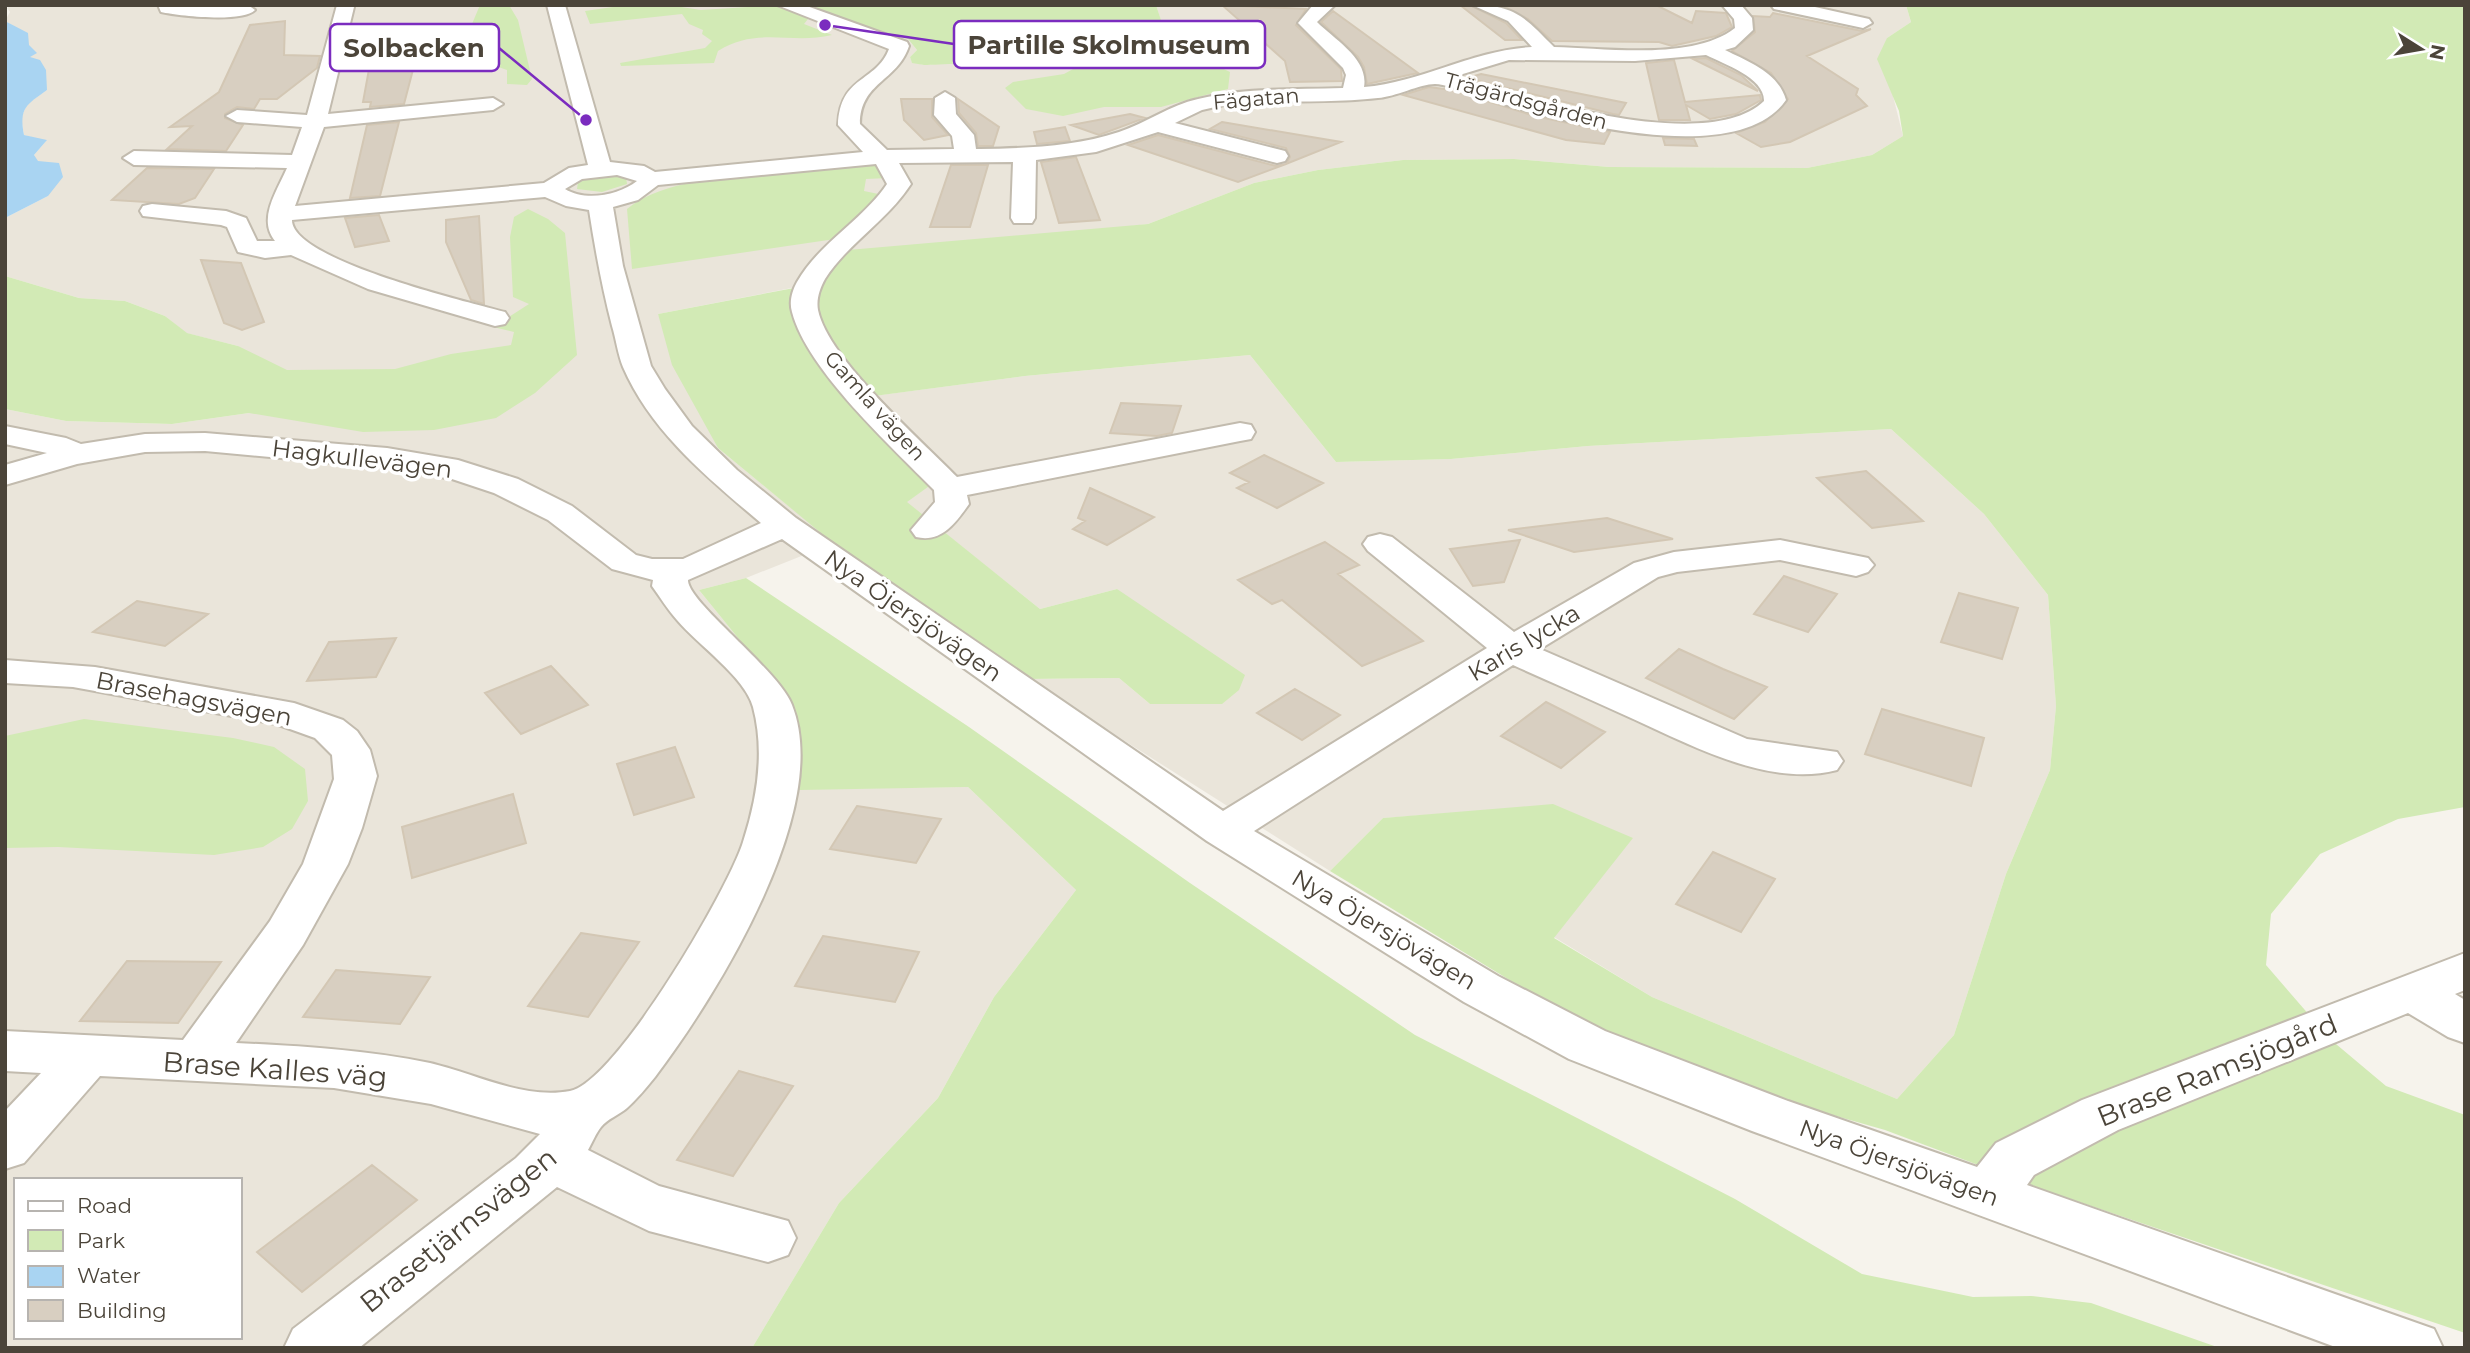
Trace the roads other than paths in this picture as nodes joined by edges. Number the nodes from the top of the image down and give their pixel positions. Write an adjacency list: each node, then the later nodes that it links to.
1 (167, 5): 9 (street)
2 (556, 5): 26 (street)
3 (786, 5): 23 (street, Gamla vägen)
4 (1326, 5): 14 (street)
5 (1481, 5): 12 (street)
6 (1731, 5): 11 (street, Fägatan)
7 (1780, 5): 10 (street)
8 (345, 7): 18 (street)
9 (246, 10)
10 (1863, 23)
11 (1711, 50): 12 (street, Fägatan); 13 (street, Trägärdsgården)
12 (1548, 52): 13 (street, Fägatan)
13 (1435, 78): 14 (street, Fägatan)
14 (1352, 94): 19 (street, Fägatan)
15 (945, 98): 20 (street)
16 (493, 104): 18 (street)
17 (237, 116): 18 (street)
18 (314, 122): 25 (street)
19 (1156, 125): 21 (street, Fägatan); 22 (street)
20 (966, 154): 21 (street, Fägatan); 23 (street, Fägatan)
21 (1025, 154): 32 (street)
22 (1277, 156)
23 (883, 157): 27 (street, Fägatan); 39 (street, Gamla vägen)
24 (134, 158): 25 (street)
25 (300, 162): 31 (street)
26 (600, 168): 27 (street); 28 (street)
27 (649, 179): 29 (street)
28 (552, 189): 29 (street); 31 (street)
29 (600, 201): 40 (street, Nya Öjersjövägen)
30 (152, 211): 33 (street)
31 (281, 214): 33 (street)
32 (1023, 218)
33 (293, 247): 34 (street)
34 (495, 317)
35 (1240, 432): 39 (street)
36 (5, 435): 37 (street, Hagkullevägen)
37 (74, 454): 38 (street, Hagkullevägen); 44 (street, Hagkullevägen)
38 (5, 475)
39 (950, 488): 41 (street)
40 (784, 525): 44 (street, Hagkullevägen); 48 (street, Nya Öjersjövägen)
41 (928, 530)
42 (1380, 544): 45 (street)
43 (1856, 565): 45 (street, Karis lycka)
44 (671, 571): 55 (street, Brasetjärnsvägen)
45 (1514, 651): 47 (street); 48 (street, Karis lycka)
46 (5, 671): 54 (street, Brasehagsvägen)
47 (1822, 761)
48 (1222, 831): 58 (street, Nya Öjersjövägen)
49 (2465, 971): 50 (street, Brase Ramsjögård)
50 (2414, 993): 51 (street); 58 (street, Brase Ramsjögård)
51 (2465, 1024)
52 (5, 1051): 53 (street, Brase Kalles väg)
53 (88, 1056): 54 (street, Brase Kalles väg); 56 (street)
54 (195, 1062): 55 (street, Brase Kalles väg)
55 (583, 1111): 57 (street, Brasetjärnsvägen)
56 (5, 1147)
57 (552, 1155): 59 (street); 60 (street, Brasetjärnsvägen)
58 (1988, 1195): 61 (street, Nya Öjersjövägen)
59 (768, 1238)
60 (314, 1348)
61 (2413, 1348)

